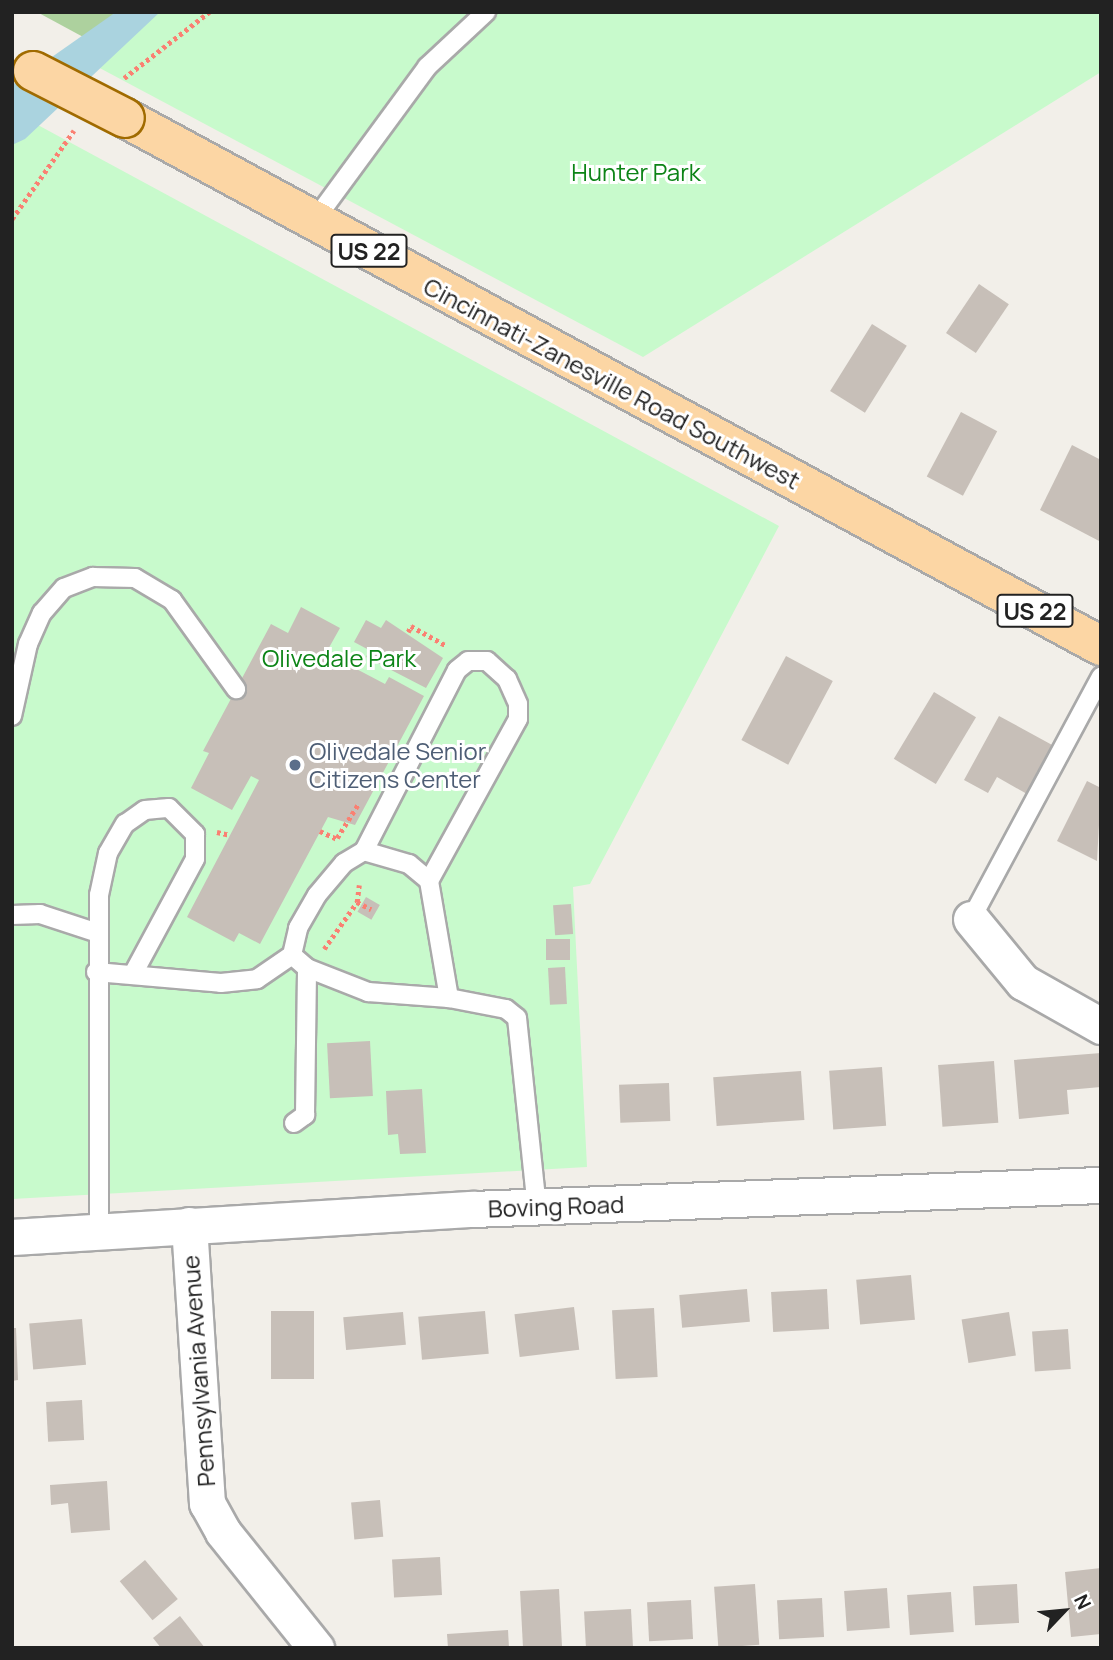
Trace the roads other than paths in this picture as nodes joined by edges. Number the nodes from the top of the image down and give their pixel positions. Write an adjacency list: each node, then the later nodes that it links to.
1 (486, 12): 3 (lane)
2 (23, 65): 3 (main road, Cincinnati-Zanesville Road Southwest / US 22, bridge)
3 (314, 221): 4 (main road, Cincinnati-Zanesville Road Southwest / US 22)
4 (1101, 646)
5 (1101, 677): 11 (lane)
6 (236, 689): 7 (lane)
7 (12, 716)
8 (360, 853): 9 (lane); 9 (lane); 13 (lane)
9 (429, 881): 17 (lane)
10 (12, 915): 12 (lane)
11 (971, 919): 18 (street)
12 (98, 933): 15 (lane); 16 (lane)
13 (292, 955): 14 (lane); 16 (lane)
14 (307, 968): 17 (lane); 19 (lane)
15 (96, 972): 16 (lane); 23 (lane)
16 (133, 974)
17 (449, 998): 21 (lane)
18 (1101, 1026)
19 (294, 1123)
20 (1101, 1185): 21 (street, Boving Road)
21 (537, 1208): 22 (street, Boving Road)
22 (188, 1225): 23 (street, Boving Road); 25 (street, Pennsylvania Avenue)
23 (99, 1230): 24 (street, Boving Road)
24 (12, 1237)
25 (316, 1648)

